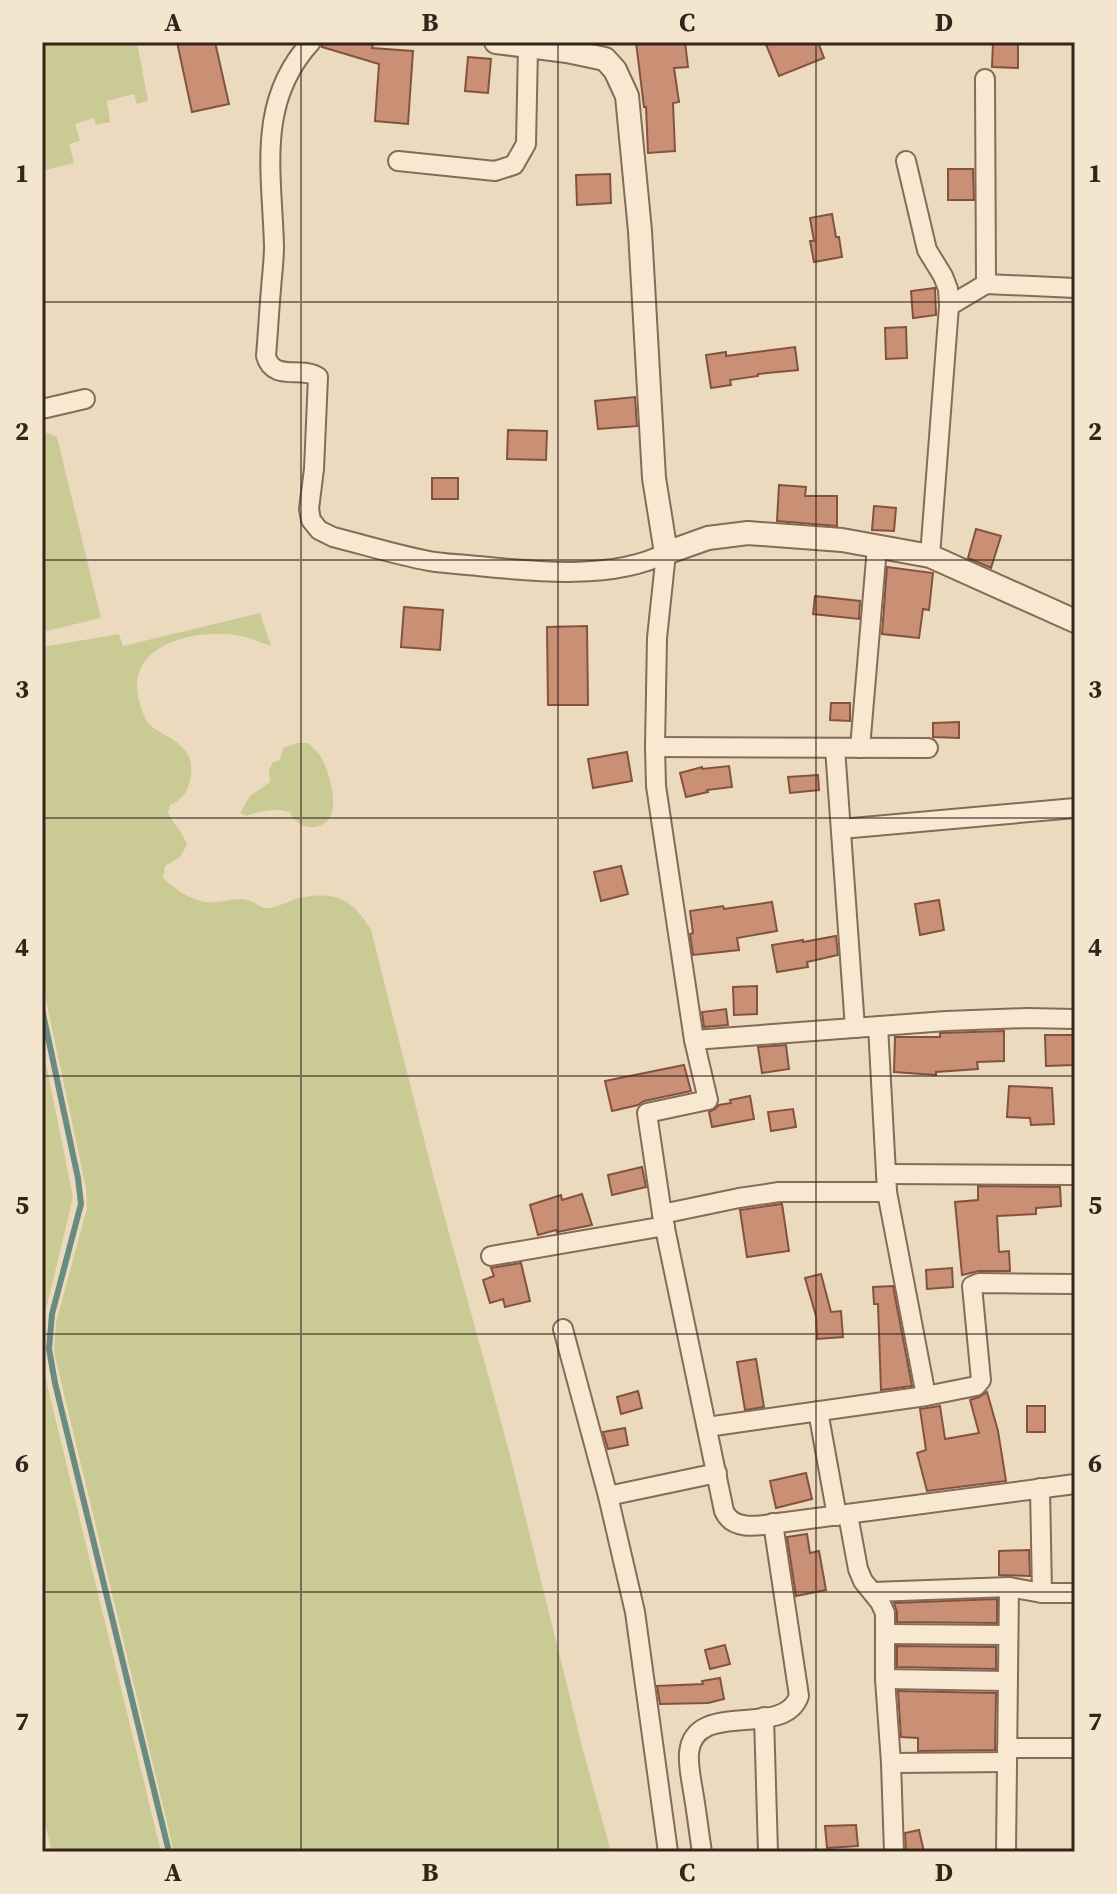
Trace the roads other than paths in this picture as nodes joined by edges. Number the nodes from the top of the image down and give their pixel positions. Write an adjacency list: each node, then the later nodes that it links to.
1 (311, 42): 13 (street)
2 (496, 42): 3 (street)
3 (528, 47): 5 (street); 13 (street)
4 (985, 79): 7 (street)
5 (398, 161)
6 (906, 161): 9 (street)
7 (986, 284): 8 (street); 9 (street)
8 (1075, 288)
9 (949, 306): 14 (street)
10 (85, 399): 11 (street)
11 (42, 409)
12 (877, 547): 13 (street); 14 (street); 18 (street)
13 (666, 553): 16 (street)
14 (930, 556): 15 (street)
15 (1075, 621)
16 (655, 747): 17 (street); 25 (street)
17 (835, 748): 18 (street); 21 (street)
18 (860, 748): 19 (street)
19 (928, 748)
20 (1075, 808): 21 (street)
21 (841, 829): 24 (street)
22 (1075, 1019): 23 (street)
23 (878, 1026): 24 (street); 27 (street)
24 (855, 1028): 25 (street)
25 (694, 1040): 28 (street)
26 (1075, 1175): 27 (street)
27 (886, 1183): 28 (street); 32 (street)
28 (663, 1220): 29 (street); 34 (street)
29 (491, 1256)
30 (1075, 1284): 32 (street)
31 (563, 1329): 38 (street)
32 (926, 1396): 33 (street)
33 (818, 1411): 34 (street); 39 (street)
34 (707, 1427): 35 (street)
35 (717, 1473): 38 (street); 40 (street)
36 (1075, 1484): 37 (street)
37 (1040, 1488): 39 (street); 43 (street)
38 (608, 1496): 53 (street)
39 (842, 1516): 40 (street); 42 (street)
40 (773, 1523): 49 (street)
41 (1009, 1587): 42 (street); 43 (street); 46 (street)
42 (873, 1592): 45 (street)
43 (1042, 1593): 44 (street)
44 (1075, 1593)
45 (886, 1634): 46 (street); 47 (street)
46 (1007, 1635): 48 (street)
47 (885, 1679): 48 (street); 52 (street)
48 (1007, 1681): 51 (street)
49 (764, 1717): 54 (street); 55 (street)
50 (1075, 1748): 51 (street)
51 (1007, 1755): 52 (street); 57 (street)
52 (891, 1763): 56 (street)
53 (668, 1852)
54 (702, 1852)
55 (768, 1852)
56 (894, 1852)
57 (1006, 1852)

